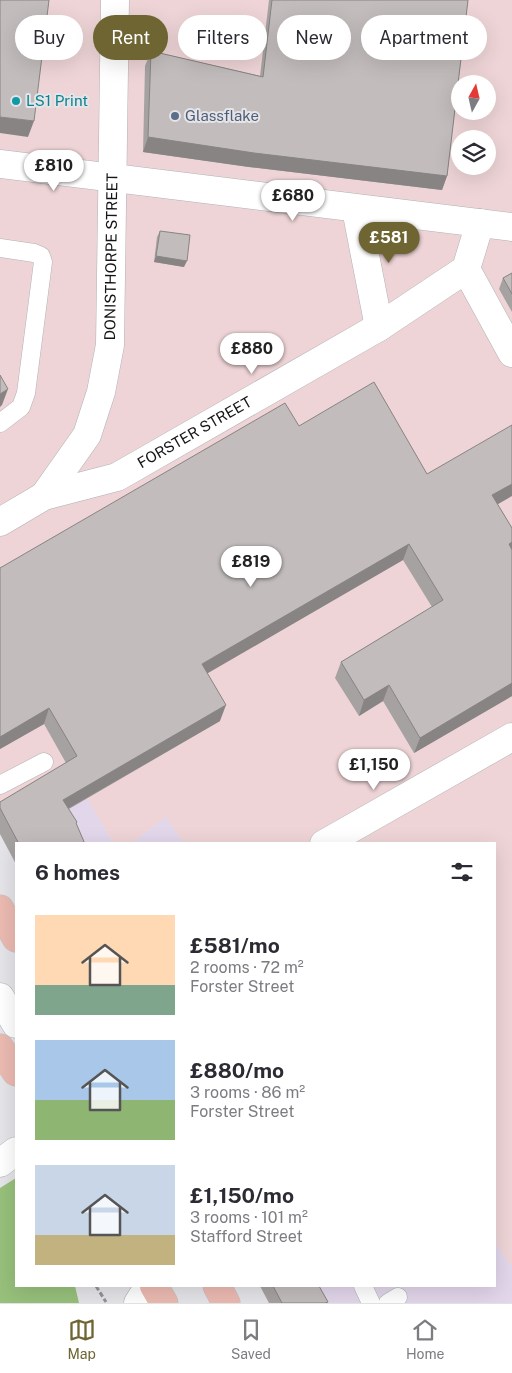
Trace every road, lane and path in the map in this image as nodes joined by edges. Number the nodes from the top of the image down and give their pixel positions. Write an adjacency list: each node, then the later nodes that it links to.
1 (115, 0): 3 (street, DONISTHORPE STREET)
2 (0, 164): 3 (street)
3 (113, 177): 4 (street); 12 (street, DONISTHORPE STREET)
4 (356, 209): 5 (street); 9 (street)
5 (480, 223): 6 (street); 8 (street)
6 (512, 227)
7 (0, 248): 11 (lane)
8 (466, 269): 9 (street, FORSTER STREET); 10 (street)
9 (379, 327): 12 (street, FORSTER STREET)
10 (512, 353)
11 (0, 423)
12 (44, 496): 13 (street, FORSTER STREET)
13 (0, 522)
14 (512, 737): 17 (street)
15 (44, 762): 16 (lane)
16 (0, 785)
17 (328, 842)
18 (0, 909): 19 (main road)
19 (15, 936)
20 (0, 997): 21 (street)
21 (15, 1020)
22 (0, 1048): 23 (main road)
23 (15, 1070)
24 (15, 1152): 25 (street)
25 (0, 1163)
26 (97, 1287): 31 (path)
27 (148, 1287): 32 (street)
28 (155, 1287): 33 (main road)
29 (218, 1287): 34 (main road)
30 (363, 1287): 35 (lane)
31 (107, 1303)
32 (138, 1303)
33 (164, 1303)
34 (226, 1303)
35 (371, 1303)

